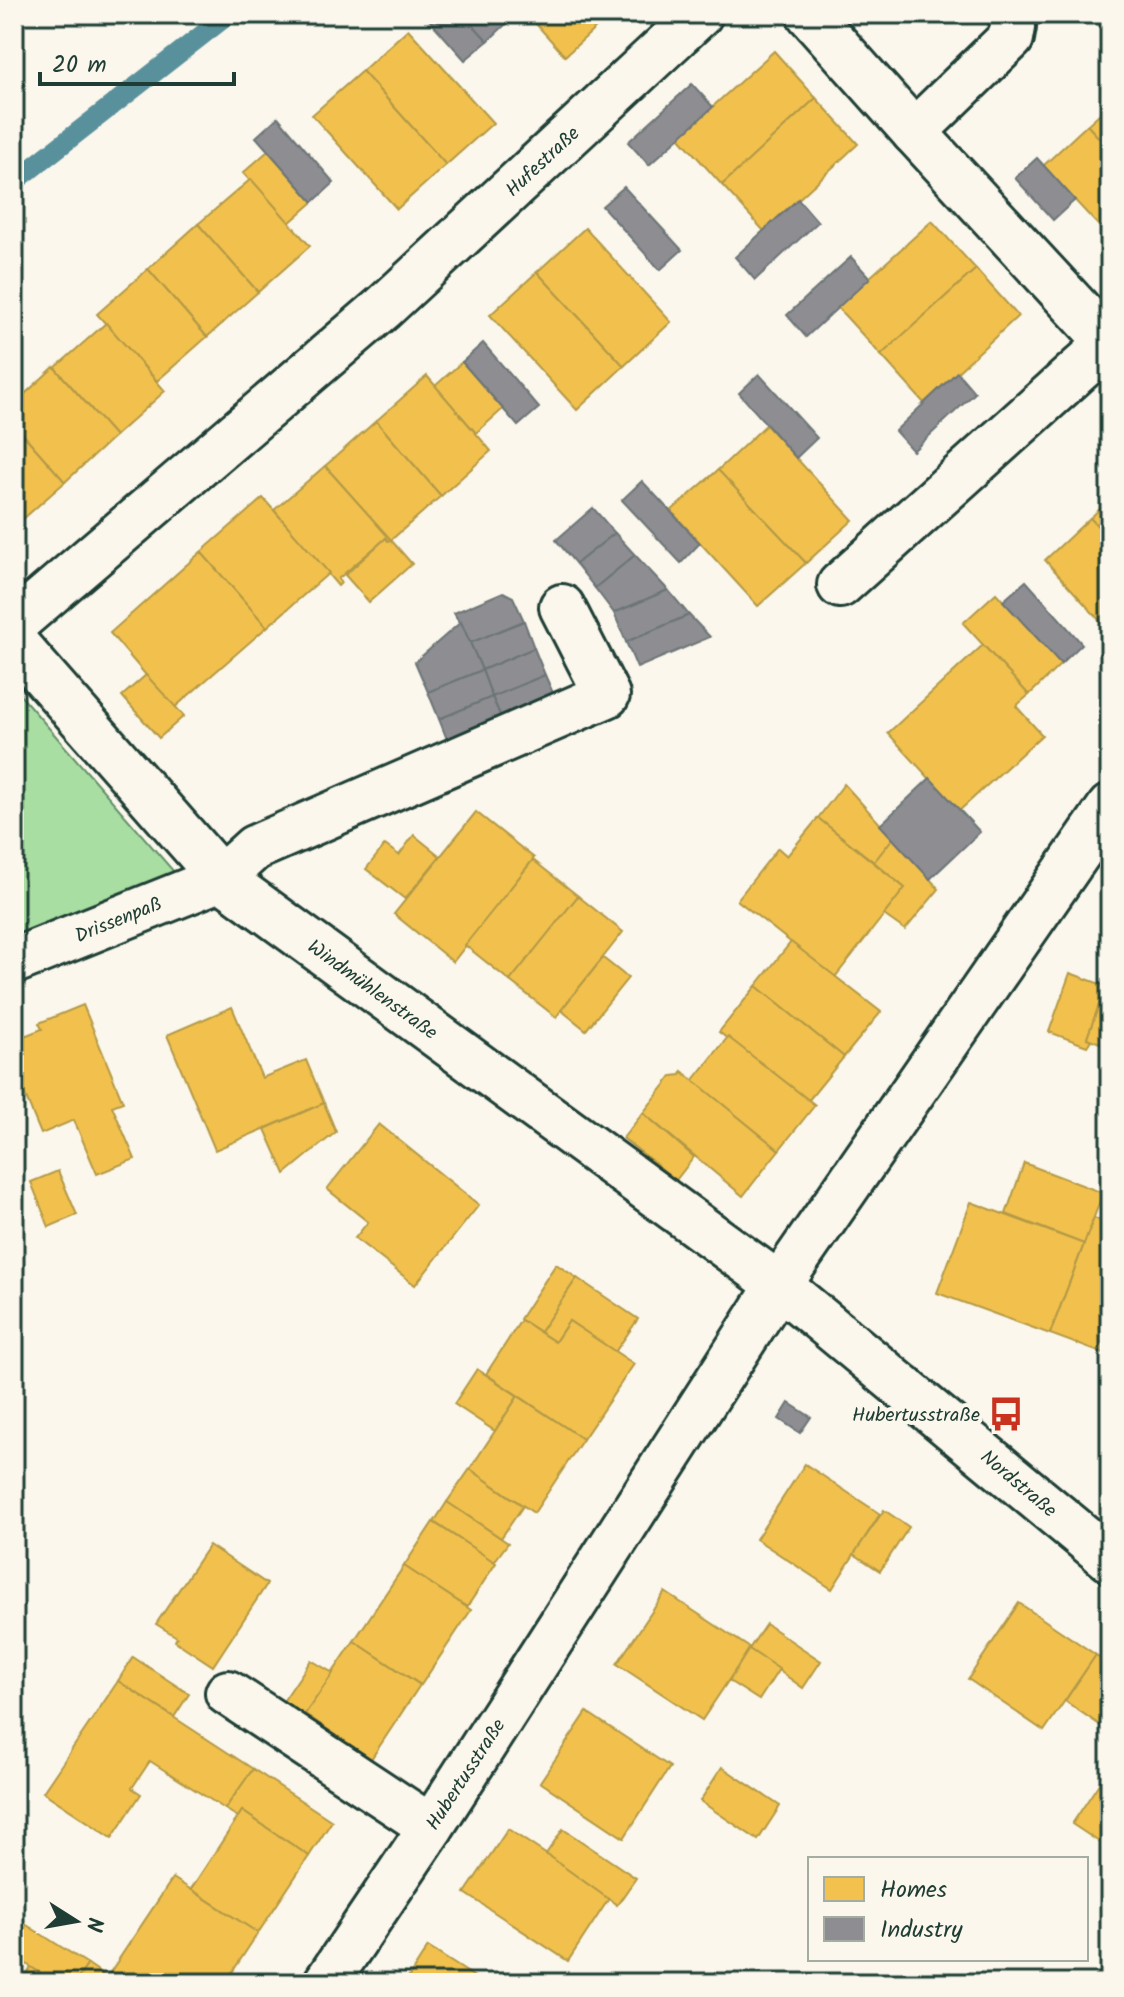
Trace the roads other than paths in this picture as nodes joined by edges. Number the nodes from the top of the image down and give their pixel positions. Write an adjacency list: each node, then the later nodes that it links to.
1 (700, 14): 8 (street, Hufestraße)
2 (809, 14): 4 (street)
3 (1011, 14): 4 (street)
4 (914, 132): 5 (street)
5 (1110, 343): 6 (street)
6 (840, 585)
7 (562, 607): 11 (street)
8 (14, 624)
9 (14, 642): 11 (street, Windmühlenstraße)
10 (1110, 807): 13 (street, Hubertusstraße)
11 (221, 878): 12 (street, Drissenpaß); 13 (street, Windmühlenstraße)
12 (14, 961)
13 (779, 1285): 14 (street, Nordstraße); 16 (street, Hubertusstraße)
14 (1110, 1559)
15 (228, 1693): 16 (street)
16 (431, 1827): 17 (street, Hubertusstraße)
17 (326, 1983)

